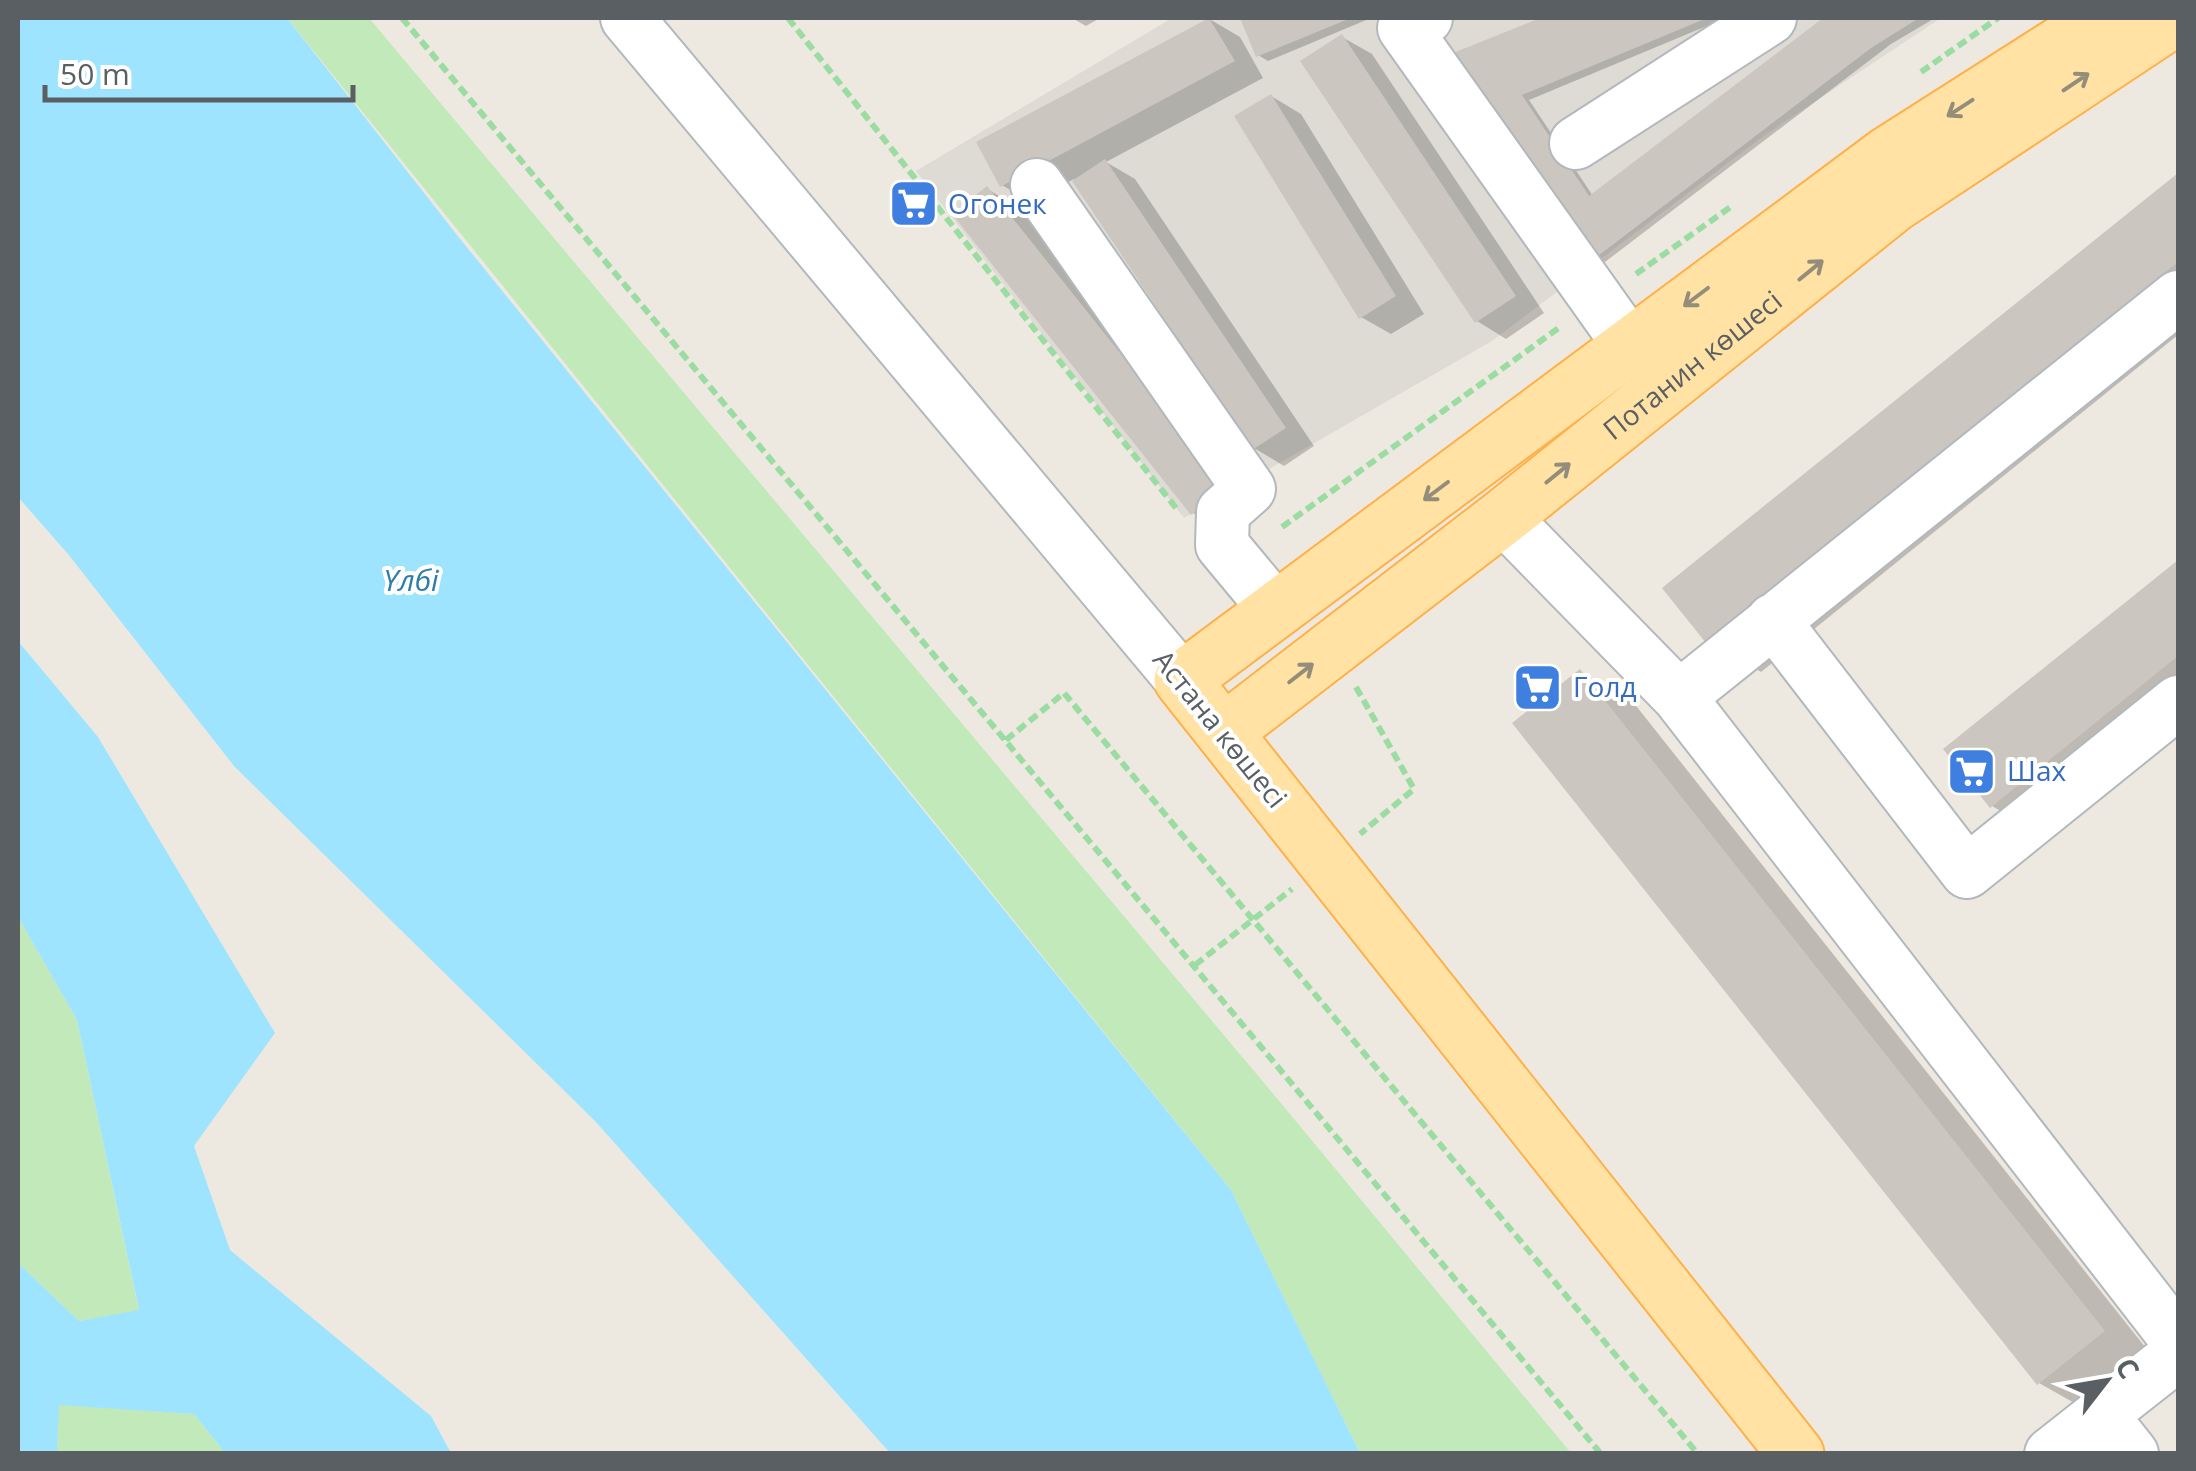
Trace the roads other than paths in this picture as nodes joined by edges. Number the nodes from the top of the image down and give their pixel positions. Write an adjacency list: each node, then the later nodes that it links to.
1 (627, 18): 13 (street, Астана көшесі)
2 (1426, 18): 9 (street)
3 (1770, 18): 6 (street)
4 (2102, 18): 9 (main road, Потанин көшесі, one-way to 9)
5 (2175, 18): 10 (main road, Потанин көшесі, one-way to 5)
6 (1576, 143)
7 (1037, 185): 11 (street)
8 (2178, 297): 12 (street)
9 (1630, 346): 11 (main road, Потанин көшесі, one-way to 11)
10 (1503, 517): 14 (street); 16 (main road, Потанин көшесі, one-way to 10)
11 (1276, 610): 13 (main road, Потанин көшесі)
12 (1772, 620): 14 (street); 15 (street)
13 (1182, 680): 16 (main road, Астана көшесі)
14 (1679, 698): 17 (street)
15 (2178, 702)
16 (1224, 732): 20 (main road, Астана көшесі)
17 (2178, 1340)
18 (2178, 1354): 19 (street)
19 (2116, 1434): 21 (street)
20 (1796, 1454)
21 (2051, 1454)

